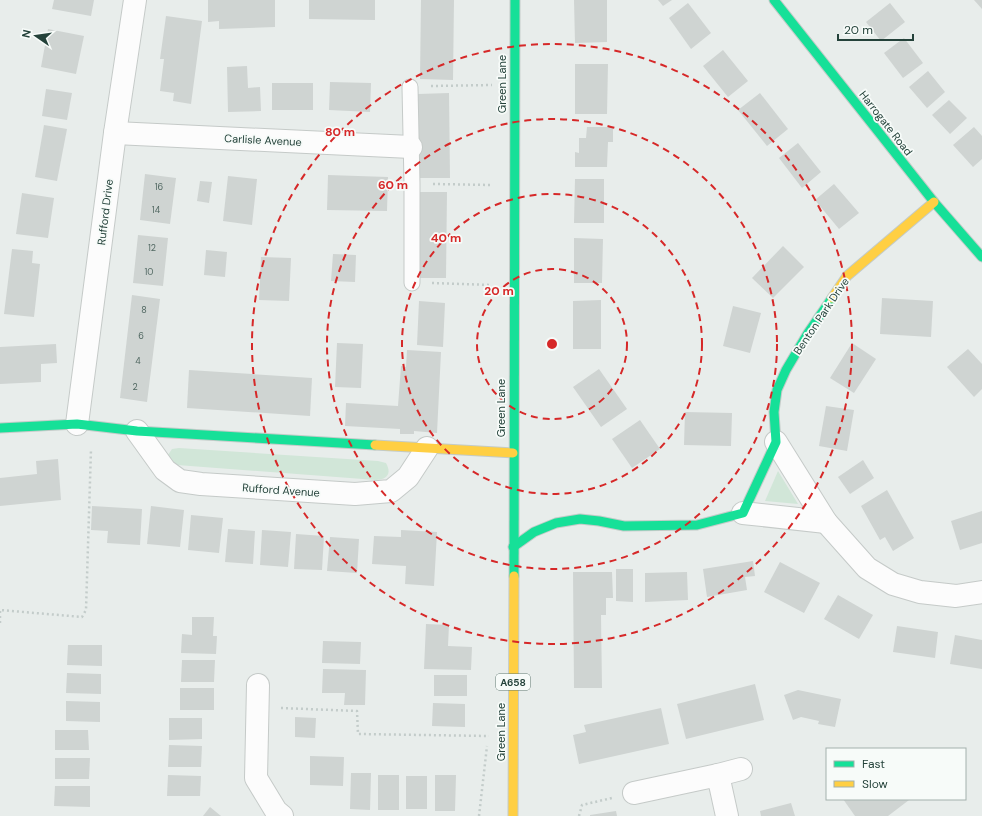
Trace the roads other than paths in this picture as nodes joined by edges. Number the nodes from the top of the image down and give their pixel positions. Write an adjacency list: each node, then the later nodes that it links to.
1 (135, 0): 5 (street, Rufford Drive)
2 (515, 0): 15 (main road, Green Lane / A658)
3 (774, 0): 7 (main road, Harrogate Road)
4 (410, 86): 6 (lane)
5 (115, 133): 6 (street, Carlisle Avenue); 10 (street, Rufford Drive)
6 (411, 147): 9 (lane)
7 (934, 202): 8 (main road, Harrogate Road); 13 (main road, Benton Park Drive)
8 (982, 258)
9 (412, 283)
10 (84, 425): 11 (main road); 12 (main road)
11 (0, 428)
12 (137, 431): 14 (main road); 14 (street, Rufford Avenue)
13 (776, 442): 16 (main road, Benton Park Drive); 17 (street, Benton Park Drive)
14 (427, 448): 15 (main road)
15 (513, 453): 18 (main road, Green Lane / A658)
16 (743, 513): 17 (street); 18 (main road)
17 (826, 522): 19 (street, Benton Park Drive)
18 (514, 547): 25 (main road, Green Lane / A658)
19 (982, 592)
20 (258, 685): 24 (street)
21 (741, 769): 22 (street)
22 (718, 775): 23 (street); 26 (street)
23 (634, 793)
24 (282, 816)
25 (513, 816)
26 (727, 816)

